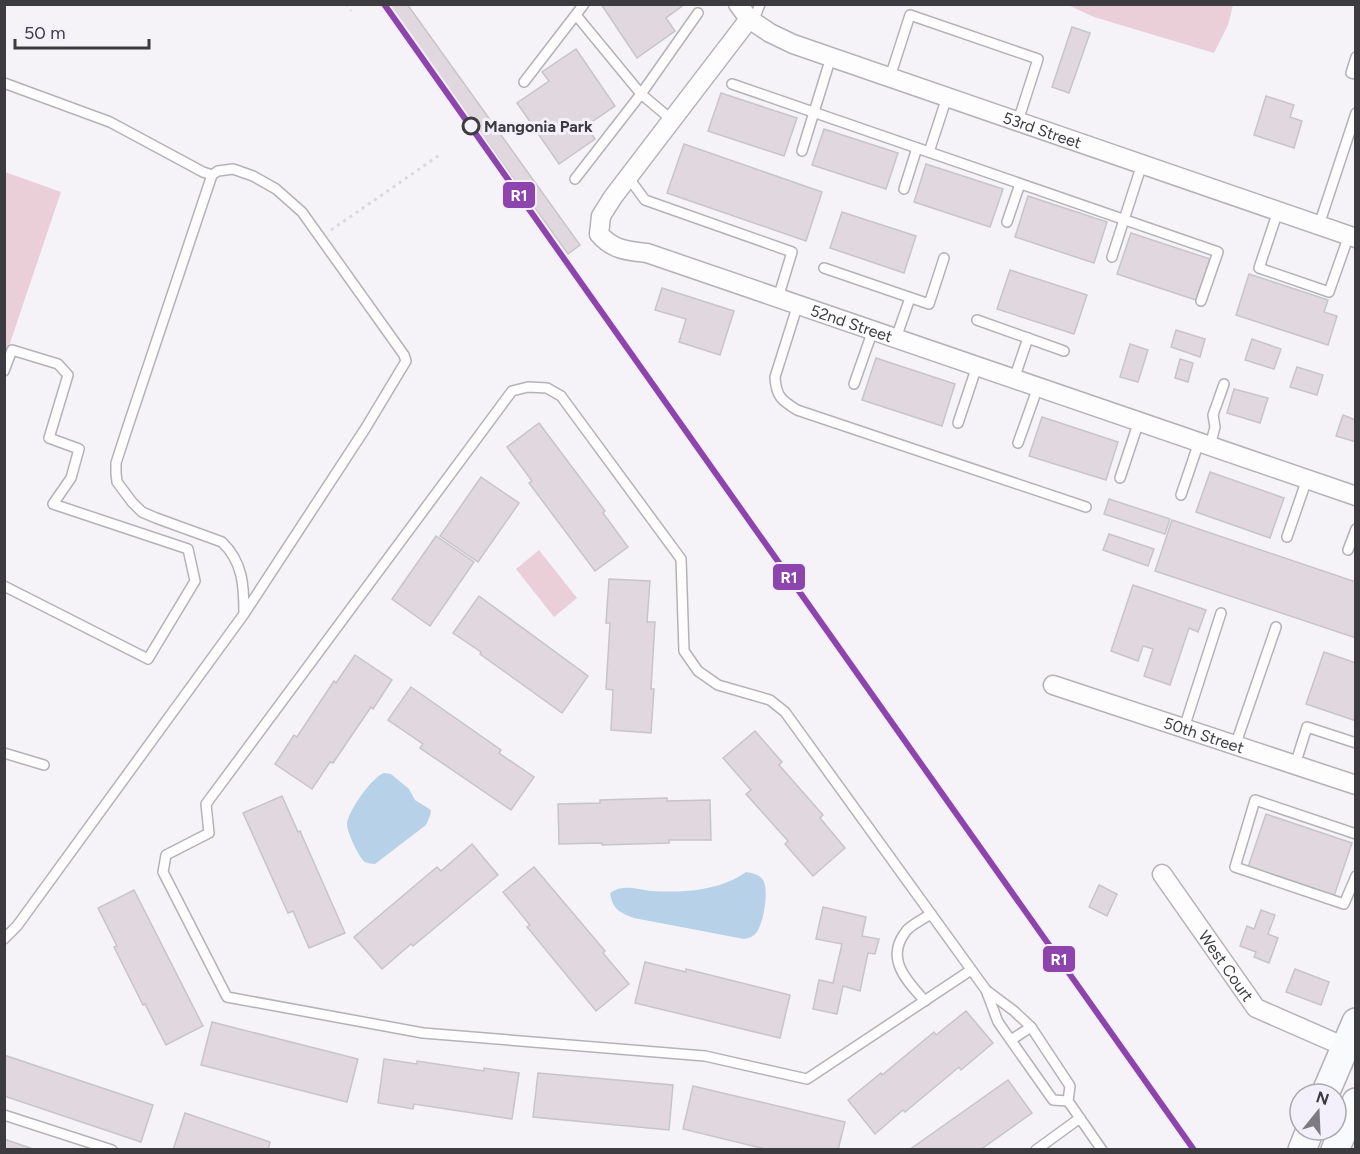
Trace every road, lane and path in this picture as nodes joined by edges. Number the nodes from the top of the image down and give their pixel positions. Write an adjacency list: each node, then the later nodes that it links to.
1 (346, 4): 4 (path)
2 (585, 4): 6 (lane)
3 (760, 4): 7 (lane)
4 (351, 11)
5 (698, 13): 15 (lane)
6 (576, 15): 12 (lane); 15 (lane)
7 (747, 15): 8 (street, 53rd Street); 19 (street, 52nd Street)
8 (831, 57): 11 (street, 53rd Street); 17 (lane)
9 (1356, 57): 10 (lane)
10 (1356, 74)
11 (890, 77): 16 (street, 53rd Street); 20 (lane)
12 (524, 82)
13 (4, 83): 26 (lane)
14 (732, 84): 17 (lane)
15 (640, 94): 19 (lane); 28 (lane)
16 (947, 97): 20 (street, 53rd Street); 23 (lane)
17 (813, 112): 21 (lane); 22 (lane)
18 (1356, 113): 34 (lane)
19 (672, 120): 27 (street, 52nd Street)
20 (1017, 121): 25 (street, 53rd Street)
21 (917, 148): 23 (lane); 30 (lane)
22 (802, 151)
23 (929, 152): 29 (lane)
24 (441, 154): 36 (path)
25 (1142, 164): 31 (street, 53rd Street); 32 (lane)
26 (212, 175): 36 (lane); 69 (lane)
27 (628, 177): 41 (lane); 41 (street, 52nd Street)
28 (575, 179)
29 (1020, 184): 32 (lane); 33 (lane)
30 (904, 189)
31 (1278, 211): 34 (street, 53rd Street); 35 (lane)
32 (1124, 220): 37 (lane); 42 (lane)
33 (1007, 222)
34 (1319, 225): 35 (street, 53rd Street)
35 (1352, 236)
36 (321, 237): 69 (lane)
37 (1112, 256)
38 (944, 258): 40 (lane)
39 (824, 268): 40 (lane)
40 (910, 297): 46 (lane)
41 (778, 298): 43 (street, 52nd Street)
42 (1201, 301)
43 (798, 304): 45 (street, 52nd Street); 63 (lane)
44 (977, 320): 47 (lane)
45 (873, 330): 46 (street, 52nd Street); 52 (lane)
46 (896, 338): 49 (street, 52nd Street)
47 (1028, 338): 48 (lane); 51 (lane)
48 (1064, 351)
49 (977, 366): 51 (street, 52nd Street); 56 (lane)
50 (4, 371): 67 (lane)
51 (1014, 379): 54 (street, 52nd Street)
52 (854, 384)
53 (1224, 384): 58 (lane)
54 (1038, 387): 55 (street, 52nd Street); 57 (lane)
55 (1139, 422): 58 (street, 52nd Street); 59 (lane)
56 (958, 423)
57 (1018, 443)
58 (1205, 444): 60 (street, 52nd Street); 61 (lane)
59 (1119, 478)
60 (1307, 479): 62 (street, 52nd Street); 65 (lane)
61 (1180, 495)
62 (1356, 496)
63 (1086, 507)
64 (1356, 529): 66 (lane)
65 (1287, 537)
66 (1348, 550)
67 (4, 586)
68 (1221, 613): 72 (lane)
69 (244, 614): 83 (lane)
70 (1276, 627): 74 (lane)
71 (1053, 685): 72 (street, 50th Street)
72 (1184, 728): 74 (street, 50th Street)
73 (1356, 743): 77 (lane)
74 (1235, 746): 77 (street, 50th Street)
75 (4, 753): 76 (lane)
76 (44, 765)
77 (1294, 765): 78 (street, 50th Street)
78 (1356, 785)
79 (1356, 834): 81 (lane)
80 (1162, 874): 88 (street, West Court)
81 (1355, 876)
82 (931, 914): 84 (lane); 86 (lane); 86 (lane)
83 (4, 939)
84 (971, 970): 85 (lane); 86 (lane)
85 (986, 990): 87 (lane); 89 (lane)
86 (925, 1001)
87 (1030, 1027): 89 (lane); 91 (lane)
88 (1350, 1035): 90 (main road)
89 (1011, 1040): 91 (lane)
90 (1330, 1082)
91 (1068, 1101): 94 (lane)
92 (4, 1115): 95 (lane)
93 (1349, 1117): 98 (main road)
94 (1080, 1118): 96 (lane); 97 (lane)
95 (112, 1149)
96 (1036, 1149)
97 (1102, 1149)
98 (1335, 1149)

